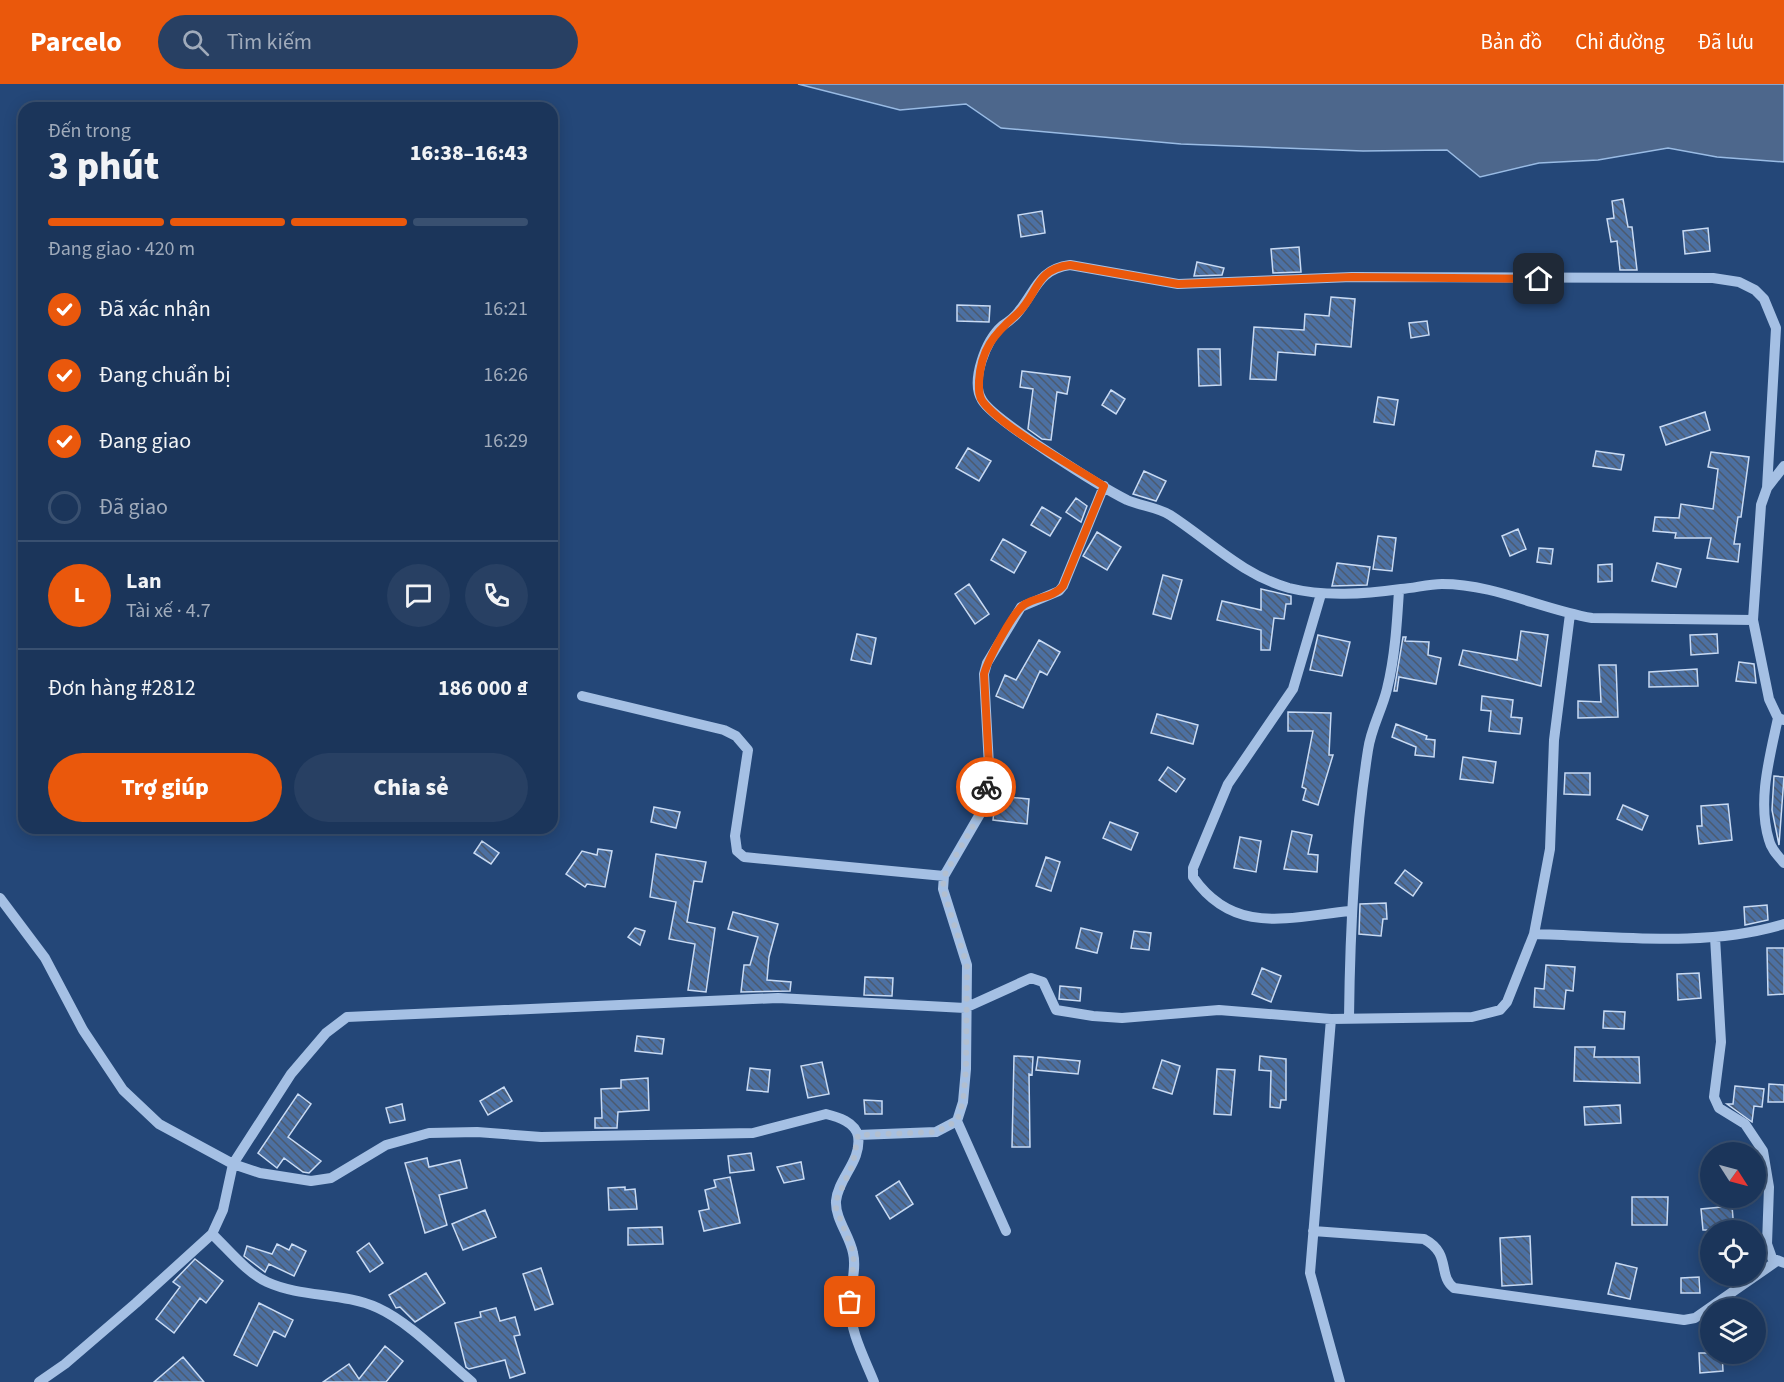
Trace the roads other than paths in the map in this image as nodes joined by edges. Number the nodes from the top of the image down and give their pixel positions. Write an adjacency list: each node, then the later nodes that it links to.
1 (1784, 466): 3 (street)
2 (1104, 486): 3 (street); 5 (street); 11 (street)
3 (1767, 488): 7 (street)
4 (1399, 590): 5 (street); 6 (street); 13 (street)
5 (1321, 594): 13 (street)
6 (1570, 614): 7 (street); 15 (street)
7 (1753, 620): 9 (street)
8 (582, 696): 11 (street)
9 (1781, 719): 10 (street)
10 (1784, 863)
11 (944, 876): 17 (street)
12 (0, 898): 22 (street)
13 (1350, 911): 19 (street)
14 (1784, 924): 16 (street)
15 (1534, 934): 16 (street); 19 (street)
16 (1715, 937): 26 (street)
17 (965, 1008): 18 (street); 20 (street); 22 (street)
18 (1331, 1018): 19 (street); 24 (street)
19 (1349, 1018)
20 (957, 1121): 21 (street); 23 (street)
21 (858, 1135): 22 (street); 29 (street)
22 (233, 1164): 25 (street)
23 (1006, 1231)
24 (1313, 1231): 26 (street); 30 (street)
25 (212, 1234): 27 (street); 28 (street)
26 (1781, 1262)
27 (39, 1382)
28 (472, 1382)
29 (874, 1382)
30 (1340, 1382)

